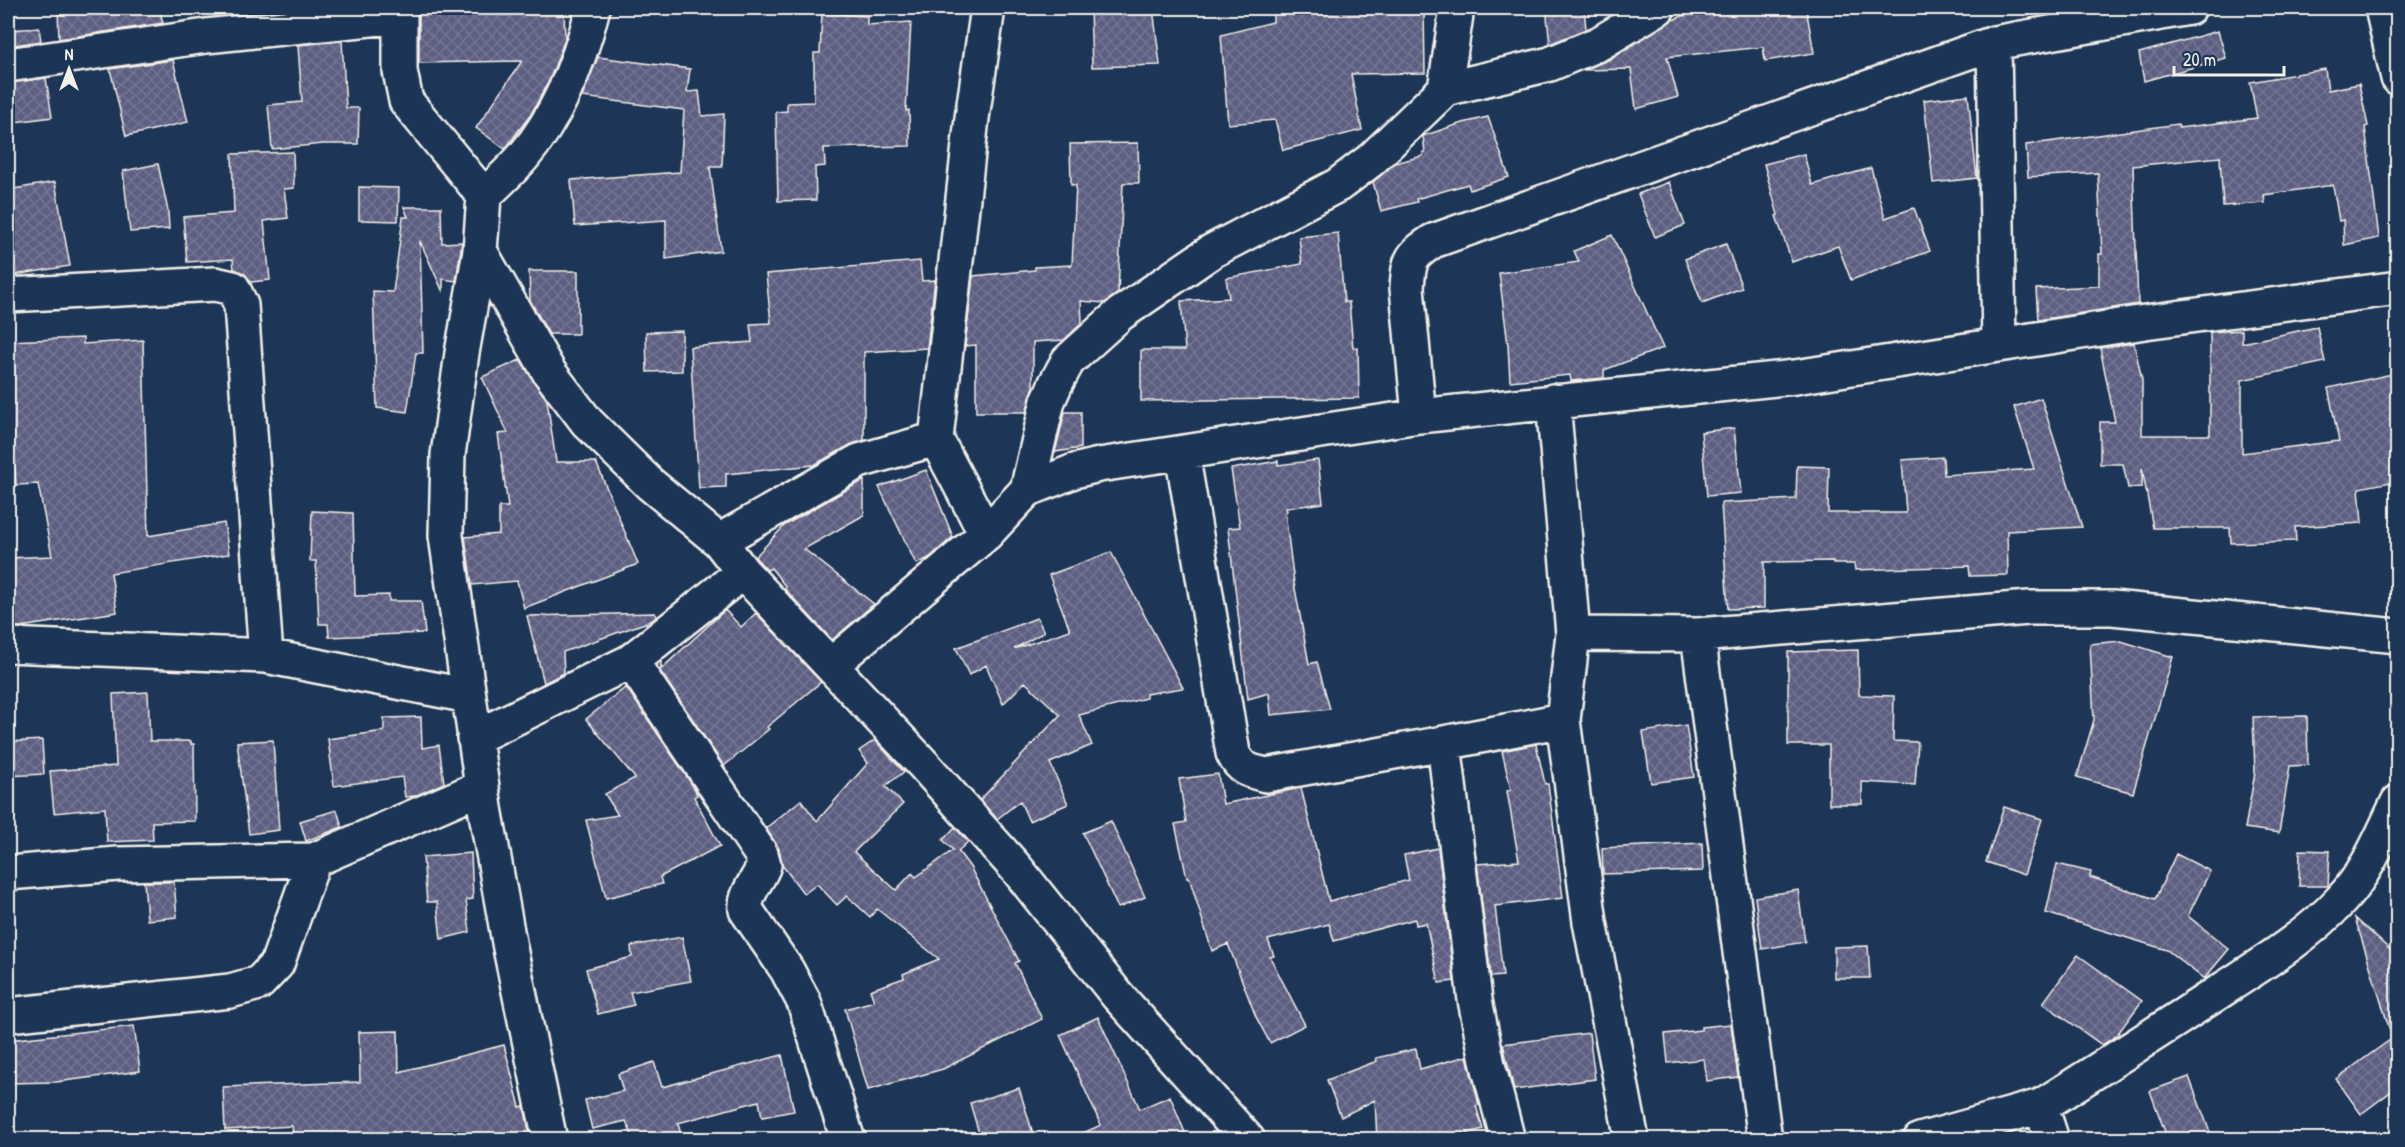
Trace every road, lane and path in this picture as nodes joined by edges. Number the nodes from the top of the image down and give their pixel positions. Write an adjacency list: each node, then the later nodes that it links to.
1 (593, 8): 13 (street)
2 (988, 8): 20 (street)
3 (1456, 8): 12 (street)
4 (1658, 8): 12 (street)
5 (2189, 8): 8 (street)
6 (2382, 8): 11 (street)
7 (400, 12): 10 (street); 13 (street)
8 (2125, 13): 9 (street)
9 (1994, 43): 17 (street); 19 (street)
10 (8, 65)
11 (2397, 78)
12 (1445, 89): 22 (street)
13 (484, 196): 14 (street)
14 (480, 252): 24 (street); 33 (street)
15 (2397, 288): 17 (street)
16 (8, 296): 30 (street)
17 (1999, 345): 18 (street)
18 (1553, 401): 19 (street); 26 (street)
19 (1419, 416): 21 (street)
20 (936, 439): 23 (street); 24 (street)
21 (1182, 453): 22 (street); 36 (street)
22 (1027, 490): 23 (street)
23 (986, 534): 32 (street)
24 (719, 542): 25 (street)
25 (742, 572): 31 (street); 32 (street)
26 (1573, 633): 27 (street); 34 (street)
27 (1698, 635): 28 (street); 48 (street)
28 (2397, 636)
29 (8, 645): 30 (street)
30 (266, 656): 33 (street)
31 (631, 661): 35 (street); 44 (street)
32 (831, 665): 45 (street)
33 (469, 696): 35 (street)
34 (1563, 720): 36 (street); 47 (street)
35 (474, 738): 37 (street)
36 (1444, 743): 46 (street)
37 (482, 787): 39 (street); 43 (street)
38 (2397, 802): 42 (street)
39 (314, 860): 40 (street); 41 (street)
40 (8, 873)
41 (8, 1015)
42 (2041, 1106): 49 (street); 50 (street)
43 (550, 1140)
44 (848, 1140)
45 (1248, 1140)
46 (1508, 1140)
47 (1632, 1140)
48 (1765, 1140)
49 (1920, 1140)
50 (2052, 1140)

